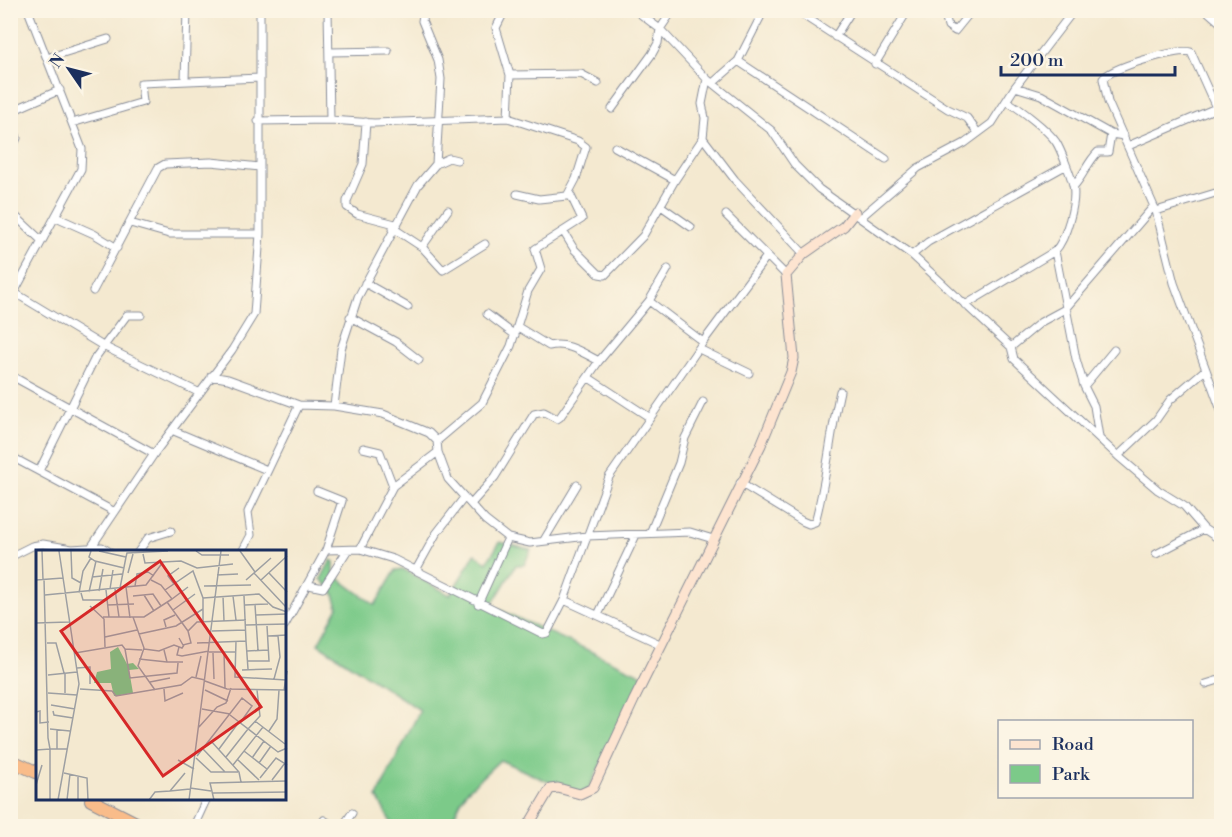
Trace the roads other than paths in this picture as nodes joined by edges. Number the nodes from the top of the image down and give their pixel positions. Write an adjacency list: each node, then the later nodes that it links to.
1 (28, 10): 25 (street)
2 (121, 10): 3 (street)
3 (164, 10)
4 (187, 10): 30 (street)
5 (260, 10): 29 (street)
6 (328, 10): 24 (street)
7 (424, 10): 41 (street)
8 (505, 10): 28 (street)
9 (635, 10): 20 (street)
10 (673, 10): 20 (street)
11 (764, 10): 26 (street)
12 (795, 10): 21 (street)
13 (852, 10): 21 (street)
14 (908, 10): 27 (street)
15 (944, 10): 16 (street)
16 (972, 10)
17 (1074, 10): 33 (street)
18 (1206, 10): 19 (street)
19 (1221, 24)
20 (660, 29): 31 (street); 37 (street)
21 (835, 37): 27 (street)
22 (108, 39): 25 (street)
23 (388, 51): 24 (street)
24 (330, 52): 40 (street)
25 (47, 58): 34 (street)
26 (738, 61): 31 (street); 53 (street)
27 (875, 64): 46 (street)
28 (510, 75): 32 (street); 39 (street)
29 (260, 78): 30 (street); 42 (street)
30 (185, 80): 45 (street)
31 (710, 81): 49 (street); 68 (street)
32 (598, 83)
33 (1015, 87): 35 (street); 47 (street)
34 (60, 90): 38 (street); 45 (street)
35 (1006, 100): 46 (street); 56 (street)
36 (1216, 108): 43 (street); 48 (street); 50 (street)
37 (612, 109)
38 (10, 117): 52 (street)
39 (508, 118): 41 (street); 62 (street)
40 (330, 120): 42 (street); 44 (street)
41 (440, 120): 44 (street); 55 (street)
42 (258, 121): 57 (street)
43 (1221, 121)
44 (366, 122): 71 (street)
45 (72, 123): 69 (street)
46 (978, 133): 68 (street)
47 (1112, 134): 48 (street); 59 (street)
48 (1124, 136): 50 (street)
49 (703, 138): 58 (street); 80 (street)
50 (1128, 146): 64 (street)
51 (615, 147): 58 (street)
52 (10, 151)
53 (886, 159)
54 (457, 160): 55 (street)
55 (436, 164): 71 (street)
56 (1065, 166): 59 (street); 81 (street)
57 (260, 167): 70 (street); 74 (street)
58 (675, 180): 63 (street)
59 (1074, 186): 79 (street)
60 (1221, 191): 64 (street)
61 (517, 194): 62 (street)
62 (570, 194): 73 (street)
63 (661, 206): 72 (street); 73 (street)
64 (1154, 209): 92 (street); 104 (street)
65 (448, 210): 77 (street)
66 (10, 211): 75 (street)
67 (726, 215): 82 (street)
68 (857, 215): 80 (street); 81 (street)
69 (56, 217): 75 (street); 78 (street)
70 (130, 223): 74 (street); 78 (street)
71 (394, 226): 77 (street); 85 (street)
72 (691, 227)
73 (563, 231): 96 (street)
74 (260, 234): 103 (street)
75 (42, 241): 87 (street)
76 (485, 244): 77 (street)
77 (422, 247)
78 (117, 248): 86 (street)
79 (1055, 251): 90 (street); 92 (street)
80 (804, 254): 84 (street)
81 (912, 255): 90 (street)
82 (767, 256): 84 (street); 97 (street)
83 (668, 269): 89 (street)
84 (786, 275): 131 (street)
85 (365, 283): 91 (street); 95 (street)
86 (93, 291)
87 (15, 293): 88 (street); 98 (street)
88 (10, 300)
89 (649, 301): 97 (street); 102 (street)
90 (965, 305): 99 (street)
91 (408, 307)
92 (1065, 309): 99 (street); 112 (street)
93 (487, 314): 96 (street)
94 (141, 315): 98 (street)
95 (350, 317): 101 (street); 117 (street)
96 (517, 331): 102 (street); 123 (street)
97 (701, 345): 105 (street); 120 (street)
98 (103, 346): 114 (street); 118 (street)
99 (1011, 347): 122 (street)
100 (1113, 350): 112 (street)
101 (419, 360)
102 (599, 360): 108 (street)
103 (222, 363): 107 (street); 110 (street)
104 (1205, 370): 109 (street); 111 (street)
105 (749, 373)
106 (10, 375): 118 (street)
107 (211, 376): 110 (street); 114 (street)
108 (589, 378): 120 (street); 136 (street)
109 (1193, 378): 111 (street); 127 (street)
110 (228, 379): 116 (street)
111 (1209, 383): 119 (street)
112 (1084, 386): 122 (street)
113 (840, 391): 131 (street)
114 (200, 393): 121 (street)
115 (703, 402): 140 (street)
116 (299, 405): 117 (street); 129 (street)
117 (334, 406): 123 (street)
118 (71, 407): 126 (street); 130 (street)
119 (1221, 413)
120 (650, 417): 142 (street)
121 (174, 431): 126 (street); 129 (street)
122 (1099, 437): 127 (street)
123 (437, 441): 125 (street)
124 (363, 448): 133 (street)
125 (438, 452): 133 (street); 135 (street)
126 (154, 454): 137 (street)
127 (1118, 456): 138 (street)
128 (11, 457): 130 (street)
129 (267, 470): 151 (street)
130 (39, 471): 137 (street)
131 (740, 483): 144 (street)
132 (577, 485): 145 (street)
133 (393, 486): 148 (street)
134 (317, 491): 152 (street)
135 (463, 499): 136 (street); 156 (street)
136 (471, 504): 143 (street)
137 (115, 512): 147 (street)
138 (1204, 529): 146 (street); 154 (street)
139 (171, 531): 150 (street)
140 (650, 533): 141 (street); 144 (street)
141 (636, 535): 142 (street); 160 (street)
142 (587, 536): 145 (street); 158 (street)
143 (508, 538): 145 (street); 159 (street)
144 (713, 539): 162 (street)
145 (544, 540)
146 (1221, 541)
147 (92, 546): 149 (street); 155 (street)
148 (360, 549): 153 (street); 156 (street)
149 (107, 550)
150 (139, 550)
151 (243, 550)
152 (326, 550): 153 (street); 157 (street)
153 (347, 551): 157 (street)
154 (1156, 555)
155 (10, 557)
156 (416, 570): 159 (street)
157 (309, 585): 161 (street)
158 (564, 600): 159 (street); 160 (street)
159 (478, 604)
160 (598, 615): 162 (street)
161 (286, 624)
162 (662, 645): 176 (street)
163 (1221, 679): 164 (street)
164 (1206, 684)
165 (14, 762): 166 (highway); 167 (street)
166 (36, 772)
167 (10, 779)
168 (99, 801): 171 (highway)
169 (206, 801): 172 (street)
170 (352, 813): 175 (street)
171 (142, 826)
172 (194, 826)
173 (320, 826): 174 (street)
174 (334, 826)
175 (343, 826)
176 (528, 826)

